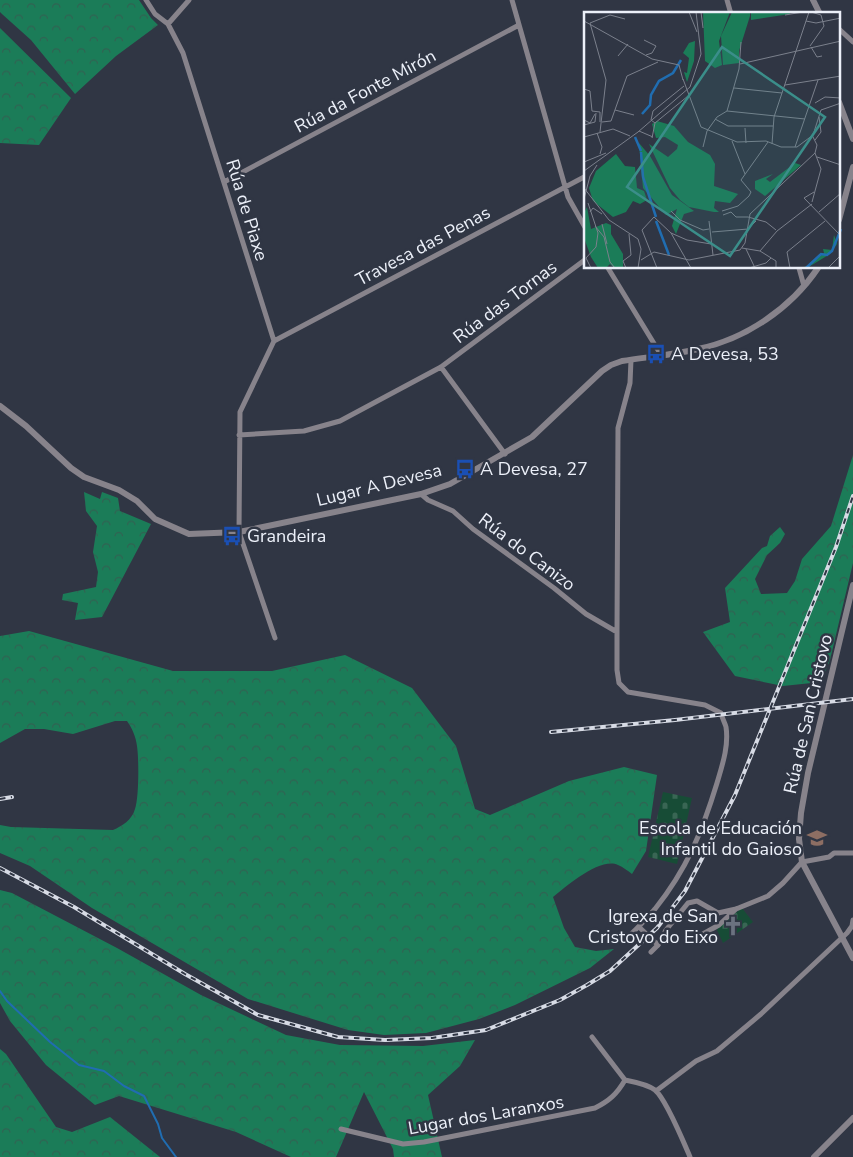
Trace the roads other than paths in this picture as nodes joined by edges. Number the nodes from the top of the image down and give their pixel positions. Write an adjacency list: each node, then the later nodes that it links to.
1 (146, 0): 6 (street, Rúa de Piaxe)
2 (189, 0): 6 (street)
3 (512, 0): 7 (street)
4 (813, 0): 5 (street)
5 (819, 12)
6 (168, 24): 14 (street, Rúa de Piaxe)
7 (519, 25): 14 (street, Rúa da Fonte Mirón); 15 (street)
8 (840, 30): 9 (street)
9 (853, 42)
10 (840, 105): 11 (street)
11 (853, 139)
12 (853, 167): 16 (street)
13 (584, 177): 15 (street, Travesa das Penas)
14 (224, 182): 23 (street, Rúa de Piaxe)
15 (565, 186): 17 (street); 23 (street, Travesa das Penas)
16 (840, 216)
17 (584, 226)
18 (584, 260): 26 (street, Rúa das Tornas)
19 (609, 269): 24 (street)
20 (799, 269): 22 (street)
21 (817, 269): 22 (street, Lugar A Devesa)
22 (804, 286): 24 (street, Lugar A Devesa)
23 (274, 341): 28 (street)
24 (661, 355): 25 (street, Lugar A Devesa)
25 (631, 360): 29 (street, Lugar A Devesa); 33 (street)
26 (441, 367): 28 (street, Rúa das Tornas); 29 (street)
27 (0, 406): 31 (street, Lugar A Devesa)
28 (239, 435): 31 (street)
29 (505, 454): 30 (street, Lugar A Devesa)
30 (420, 494): 31 (street, Lugar A Devesa); 33 (street, Rúa do Canizo)
31 (239, 532): 34 (street)
32 (853, 585): 36 (street, Rúa de San Cristovo)
33 (617, 632): 39 (street)
34 (275, 638)
35 (853, 853): 36 (street)
36 (802, 862): 37 (street); 42 (street, Rúa de San Cristovo)
37 (736, 908): 41 (street); 43 (street)
38 (853, 920): 42 (street)
39 (640, 927): 40 (street); 43 (street, bridge)
40 (631, 934)
41 (700, 935)
42 (842, 937): 45 (street, Rúa de San Cristovo); 48 (street)
43 (658, 945): 44 (street)
44 (651, 952)
45 (853, 958)
46 (592, 1037): 47 (street)
47 (625, 1080): 48 (street); 50 (street, Lugar dos Laranxos)
48 (656, 1090): 51 (street)
49 (853, 1118): 52 (street)
50 (341, 1129)
51 (690, 1157)
52 (814, 1157)

